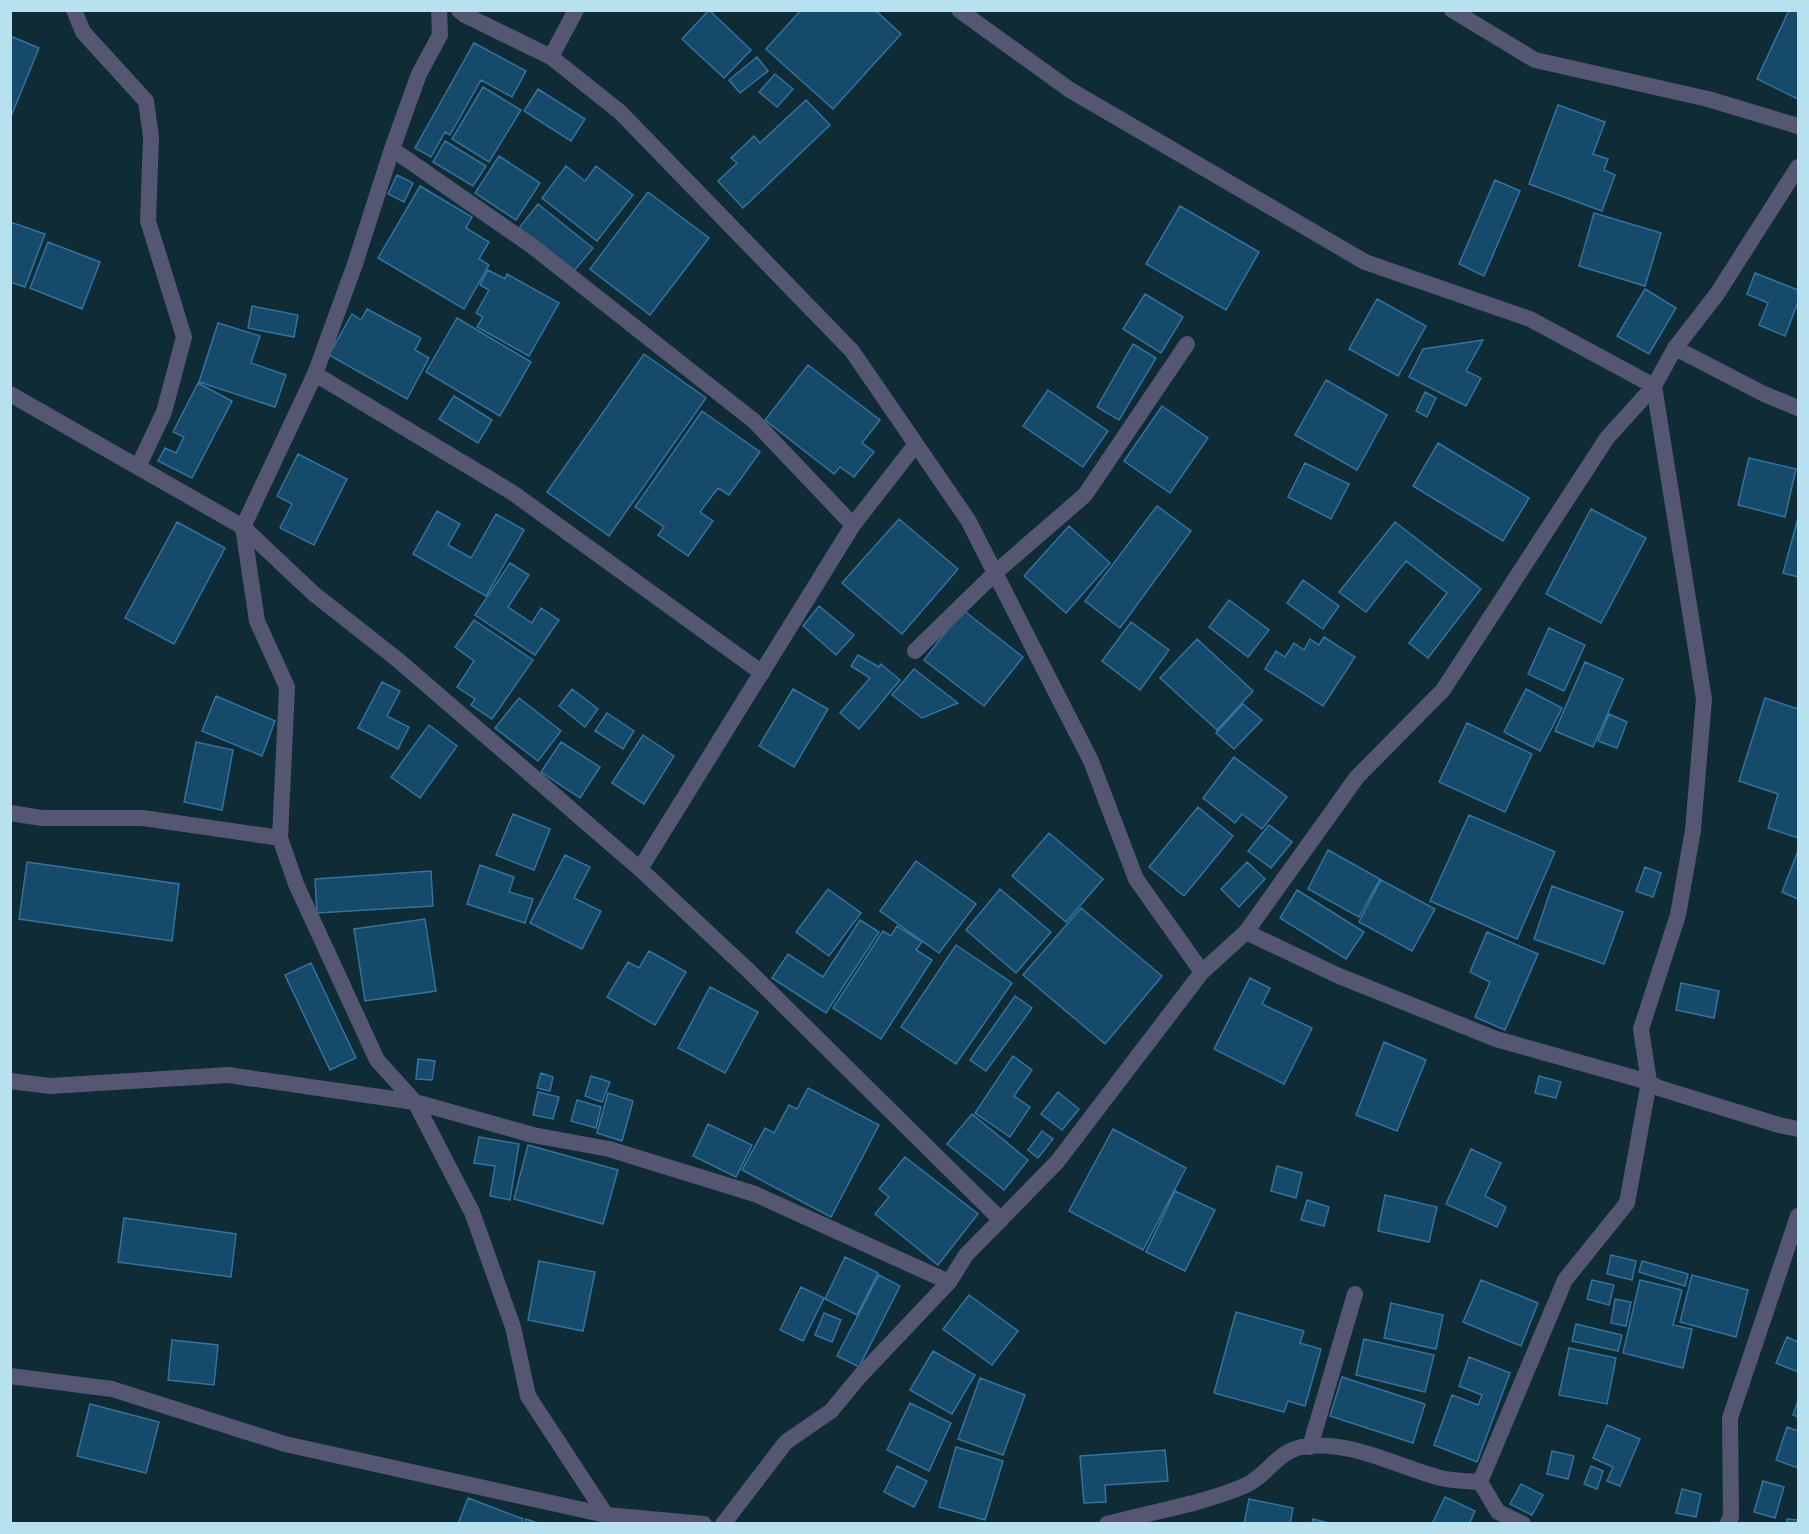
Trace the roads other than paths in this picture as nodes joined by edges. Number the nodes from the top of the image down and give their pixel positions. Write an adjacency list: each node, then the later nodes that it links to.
1 (74, 10): 18 (street)
2 (439, 10): 9 (street)
3 (459, 10): 7 (street)
4 (576, 10): 7 (street)
5 (959, 10): 14 (street)
6 (1452, 10): 8 (street)
7 (551, 57): 17 (street)
8 (1798, 126)
9 (392, 149): 13 (street); 19 (street)
10 (1798, 167): 12 (street)
11 (1187, 344): 21 (street)
12 (1675, 348): 14 (street); 16 (street)
13 (315, 374): 20 (street); 23 (street)
14 (1654, 386): 27 (street); 30 (street)
15 (10, 394): 18 (street)
16 (1798, 408)
17 (916, 444): 19 (street); 21 (street)
18 (138, 466): 20 (street)
19 (854, 525): 23 (street)
20 (243, 527): 25 (street); 26 (street)
21 (996, 572): 22 (street); 28 (street)
22 (915, 651)
23 (762, 673): 26 (street)
24 (10, 813): 25 (street)
25 (280, 838): 31 (street)
26 (639, 869): 34 (street)
27 (1246, 932): 28 (street); 30 (street)
28 (1202, 972): 34 (street)
29 (10, 1081): 31 (street)
30 (1649, 1082): 32 (street); 39 (street)
31 (415, 1102): 35 (street); 40 (street)
32 (1798, 1129)
33 (1798, 1216): 45 (street)
34 (1001, 1220): 35 (street)
35 (949, 1282): 42 (street)
36 (1356, 1294): 38 (street)
37 (10, 1376): 40 (street)
38 (1310, 1447): 39 (street); 43 (street)
39 (1480, 1482): 44 (street)
40 (606, 1515): 41 (street)
41 (704, 1524)
42 (723, 1524)
43 (1107, 1524)
44 (1523, 1524)
45 (1727, 1524)

